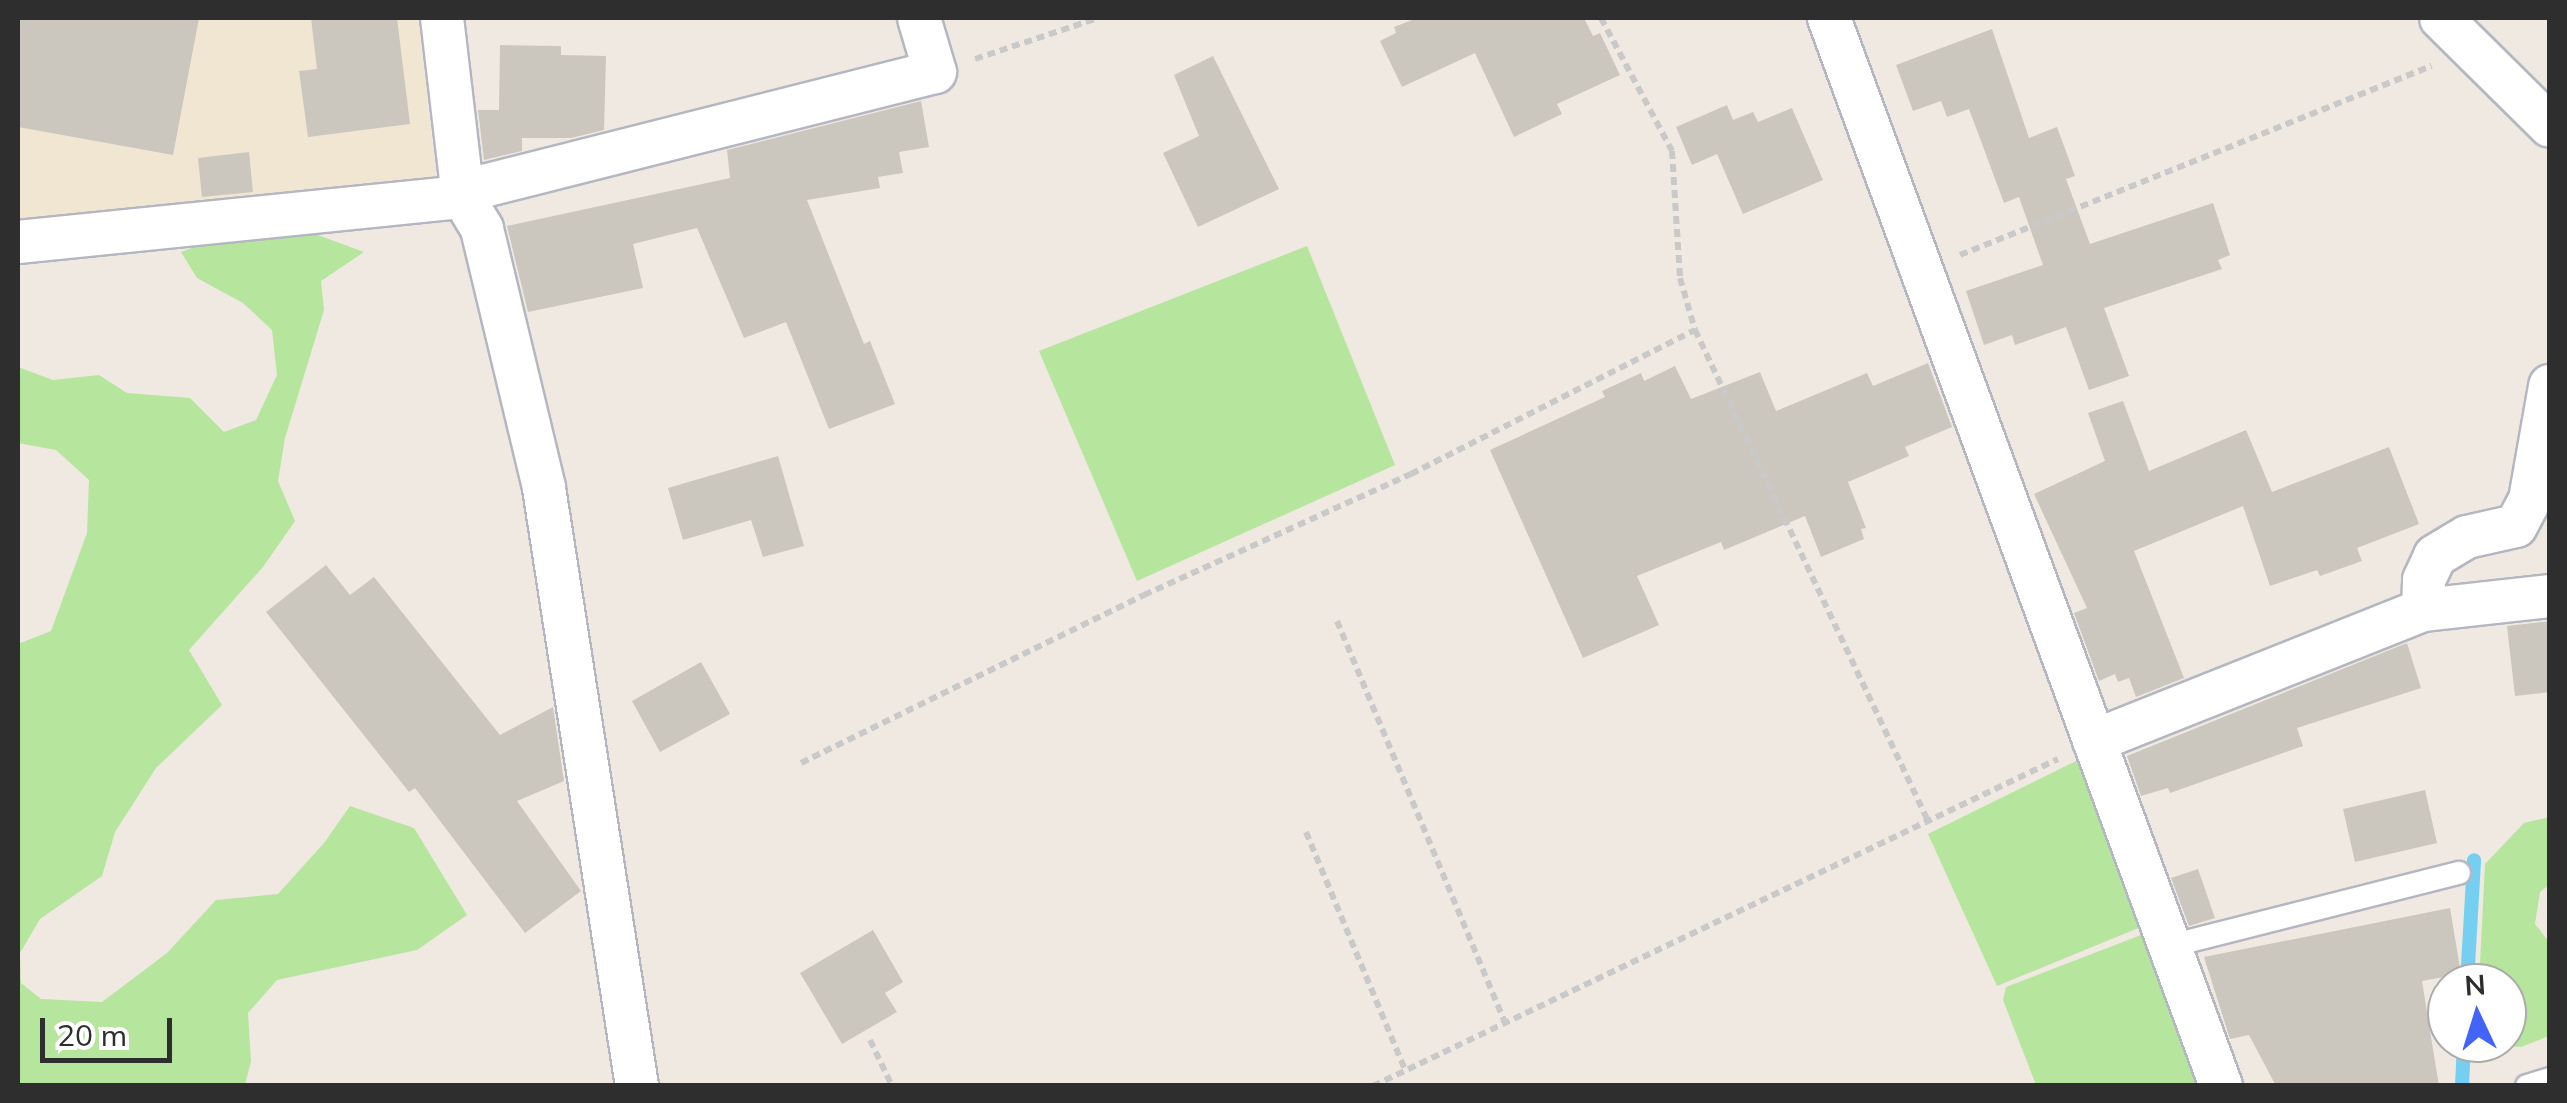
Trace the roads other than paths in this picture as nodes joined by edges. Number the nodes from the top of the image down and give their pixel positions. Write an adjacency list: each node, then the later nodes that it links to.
1 (442, 18): 6 (street)
2 (919, 18): 6 (street)
3 (1830, 18): 11 (street)
4 (2441, 18): 5 (street)
5 (2550, 126)
6 (463, 198): 7 (street); 15 (street)
7 (18, 242)
8 (2550, 386): 10 (street)
9 (2550, 596): 10 (street)
10 (2423, 610): 11 (street)
11 (2094, 741): 13 (street)
12 (2458, 873): 13 (lane)
13 (2170, 946): 16 (street)
14 (2550, 1079): 17 (lane)
15 (637, 1086)
16 (2222, 1086)
17 (2527, 1086)

